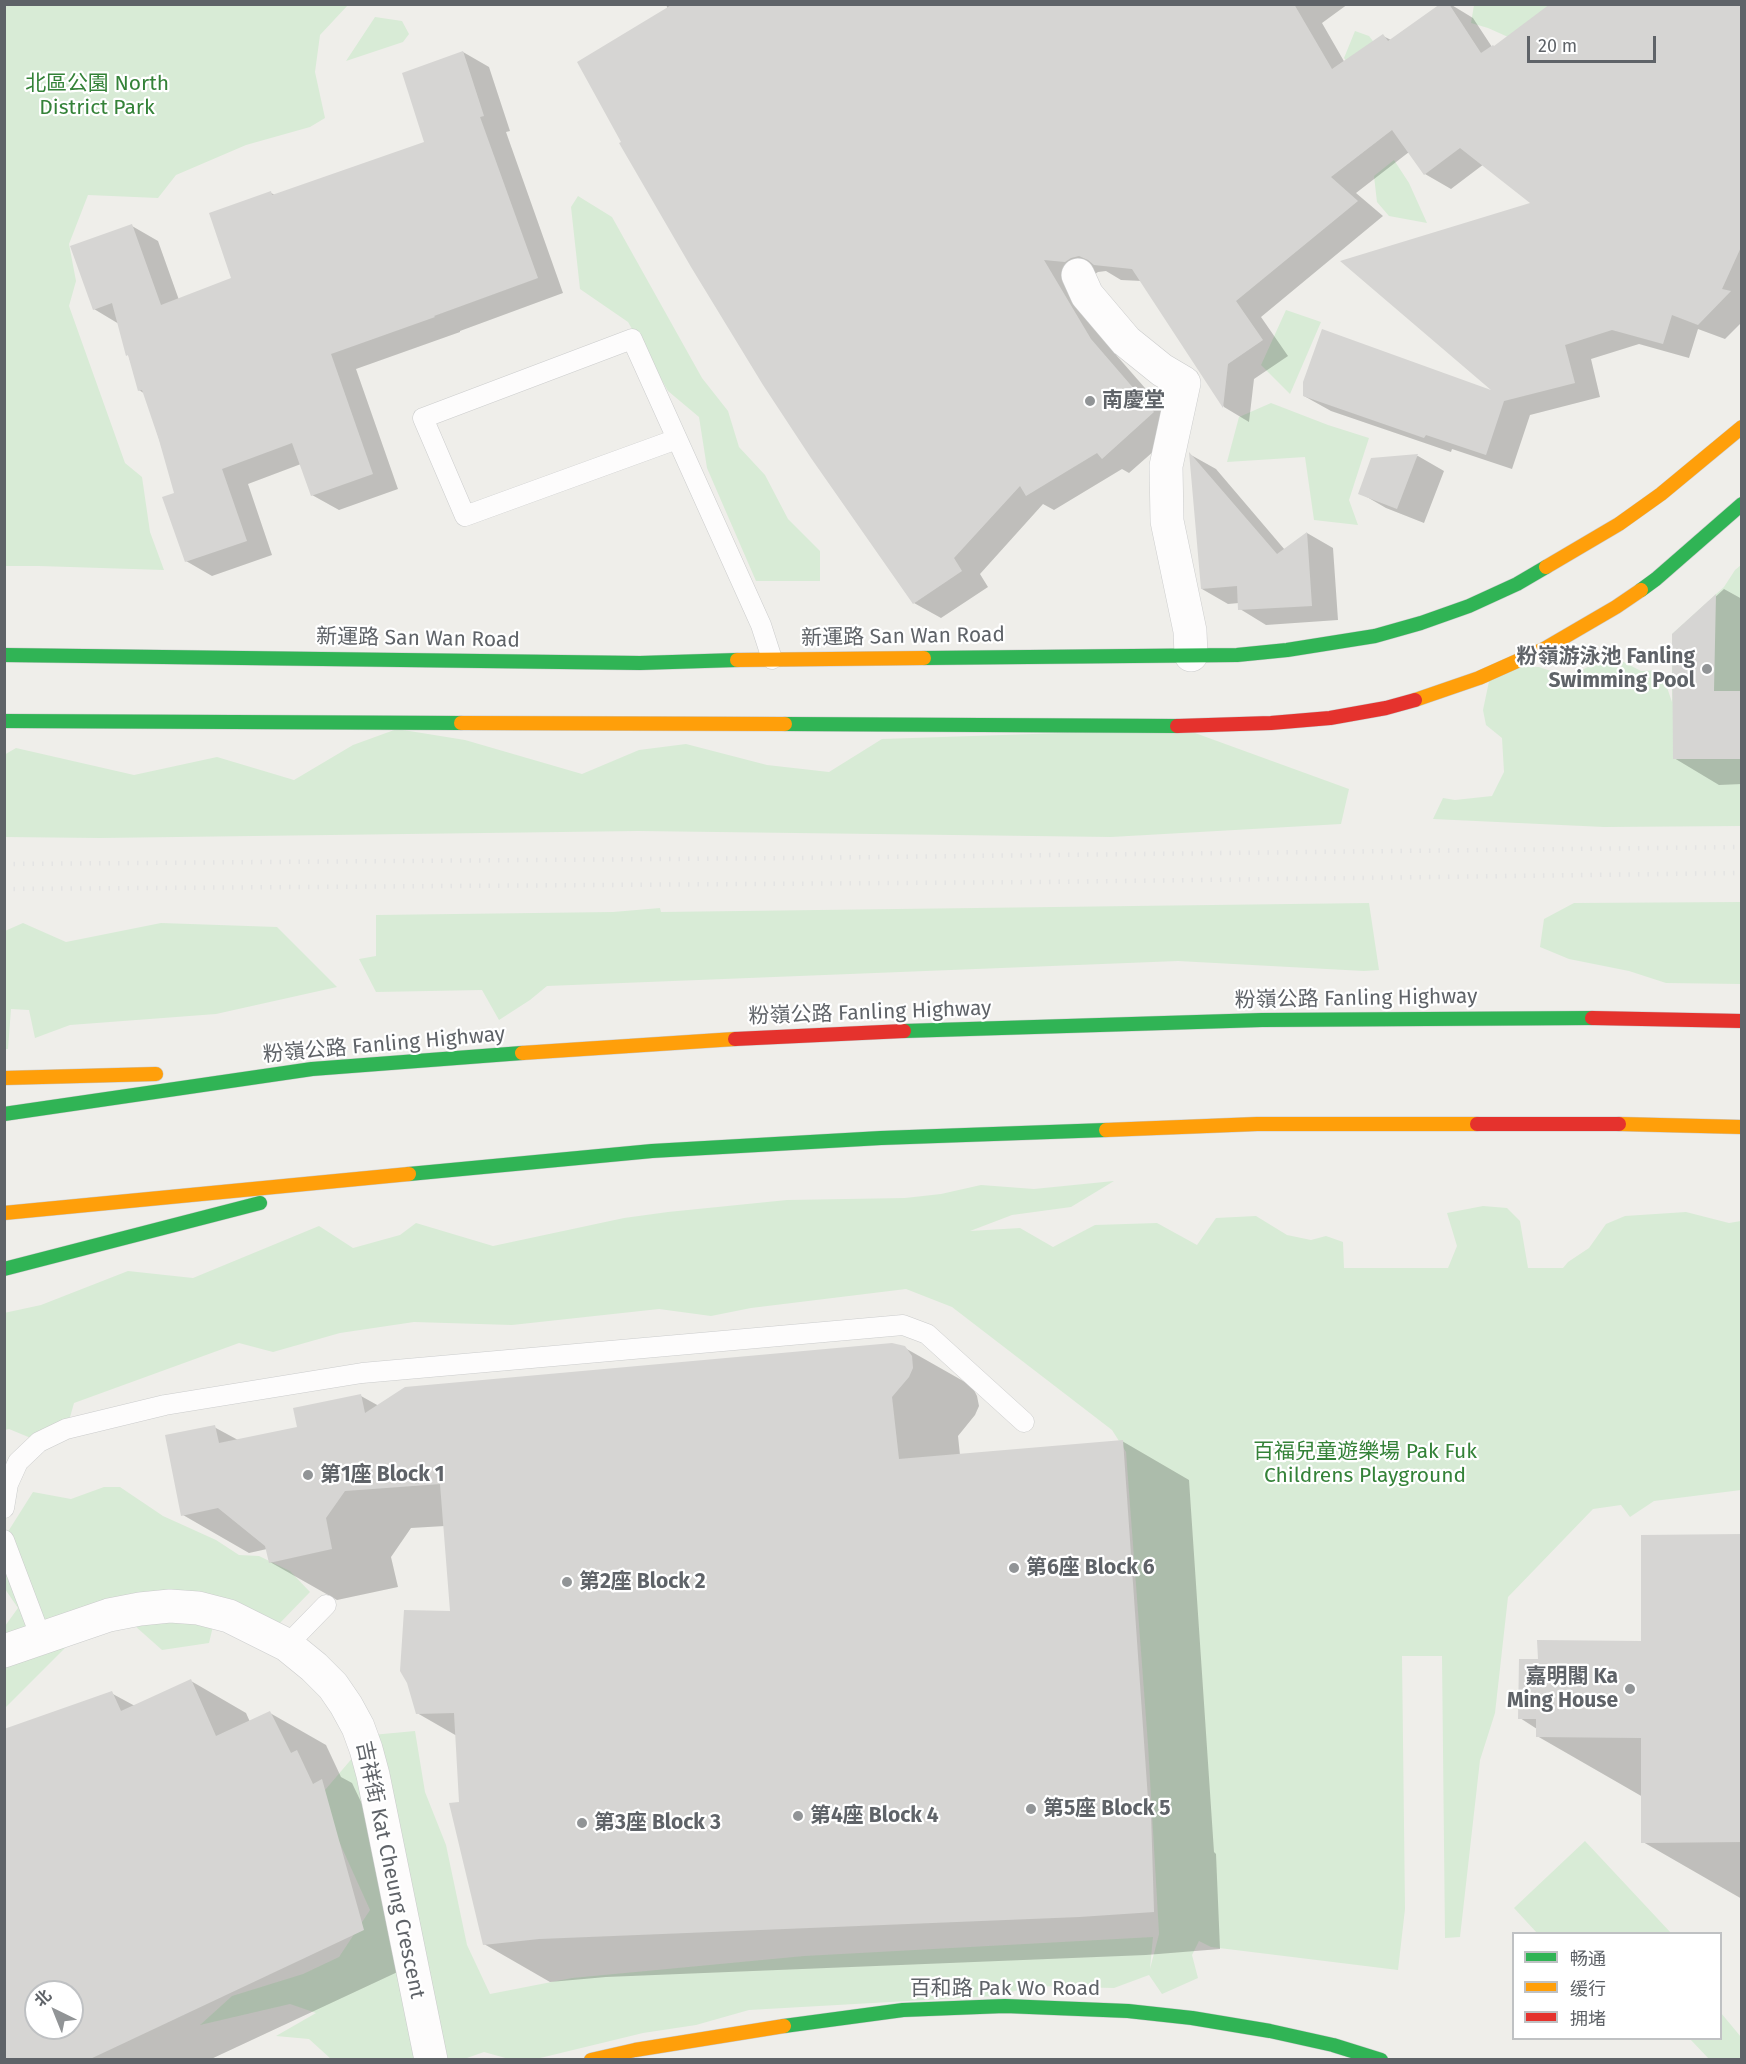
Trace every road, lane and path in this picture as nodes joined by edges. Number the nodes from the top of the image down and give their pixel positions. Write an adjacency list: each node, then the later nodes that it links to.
1 (1078, 275): 6 (street)
2 (1742, 427): 6 (main road, 新運路 San Wan Road)
3 (677, 439): 3 (lane); 7 (lane)
4 (1742, 504): 8 (main road)
5 (4, 655): 7 (main road, 新運路 San Wan Road)
6 (1191, 655): 7 (main road, 新運路 San Wan Road)
7 (772, 659)
8 (4, 721)
9 (1742, 1021): 10 (main road, 粉嶺公路 Fanling Highway)
10 (312, 1069): 11 (main road); 14 (main road, 粉嶺公路 Fanling Highway)
11 (196, 1072)
12 (172, 1073): 13 (main road)
13 (4, 1078)
14 (4, 1114)
15 (1742, 1127): 16 (main road)
16 (354, 1178): 17 (main road); 18 (main road)
17 (4, 1213)
18 (4, 1269)
19 (1024, 1422): 20 (lane)
20 (4, 1508)
21 (4, 1540): 23 (lane)
22 (326, 1605): 24 (lane)
23 (41, 1638): 24 (street, 吉祥街 Kat Cheung Crescent); 25 (street, 吉祥街 Kat Cheung Crescent)
24 (287, 1645): 26 (street, 吉祥街 Kat Cheung Crescent)
25 (4, 1651)
26 (431, 2060)
27 (591, 2060): 28 (main road, 百和路 Pak Wo Road)
28 (1382, 2060)

